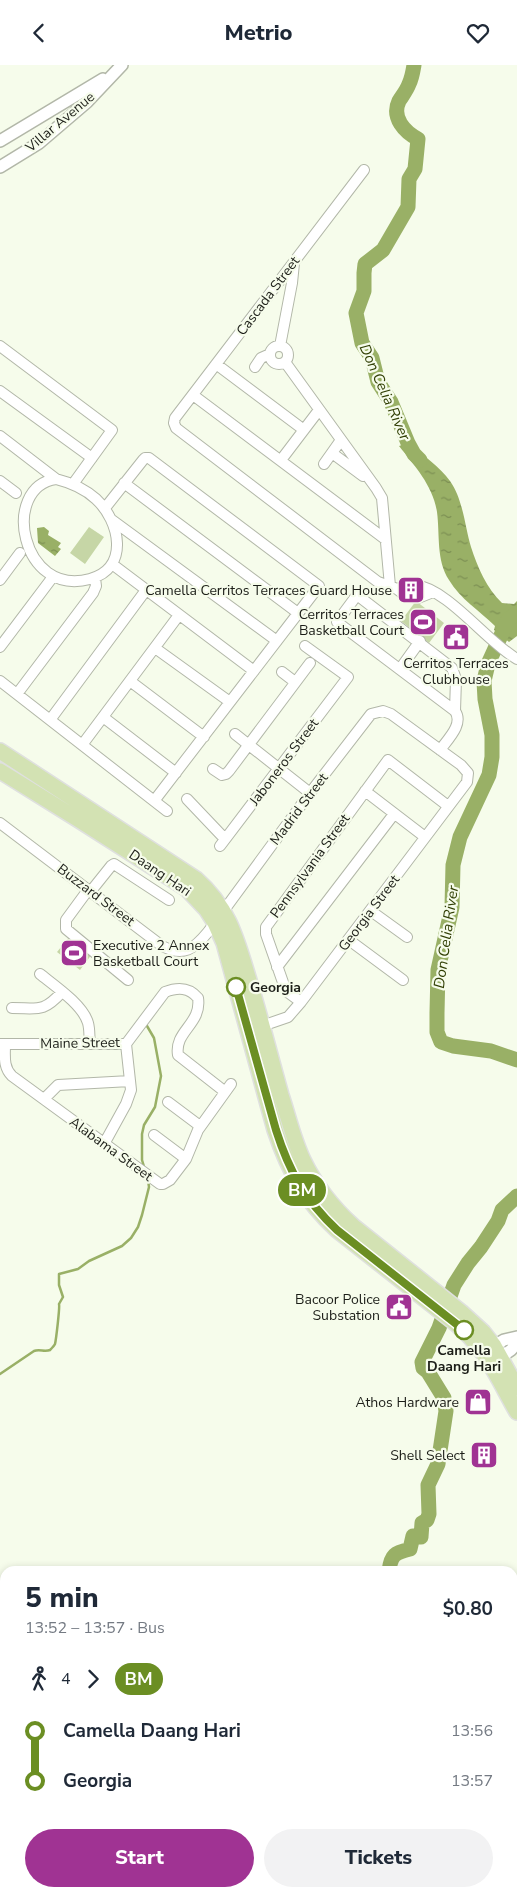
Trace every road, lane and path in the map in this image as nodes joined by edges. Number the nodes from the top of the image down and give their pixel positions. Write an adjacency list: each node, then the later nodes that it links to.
1 (118, 69): 2 (street, Villar Avenue); 3 (street, Villar Avenue)
2 (0, 141)
3 (0, 167)
4 (364, 170): 5 (street, Cascada Street)
5 (294, 262): 7 (street); 10 (street, Cascada Street)
6 (0, 346): 19 (street)
7 (280, 346): 8 (street); 9 (street)
8 (270, 354): 9 (street); 11 (street)
9 (284, 362): 14 (street)
10 (216, 364): 13 (street, Cascada Street); 15 (street)
11 (255, 367)
12 (0, 391): 19 (street)
13 (193, 395): 20 (street); 36 (street, Cascada Street)
14 (319, 410): 15 (street); 17 (street)
15 (304, 430): 20 (street)
16 (0, 436): 22 (street)
17 (342, 440): 18 (street); 24 (street)
18 (332, 453): 21 (street); 24 (street)
19 (92, 458): 26 (street)
20 (280, 461): 31 (street)
21 (324, 464)
22 (56, 479): 26 (street); 27 (street)
23 (0, 481): 27 (street)
24 (372, 482): 31 (street)
25 (124, 483): 29 (street); 38 (street); 38 (street)
26 (73, 484): 29 (street)
27 (16, 493): 28 (street)
28 (10, 504)
29 (105, 509): 30 (street)
30 (111, 520): 32 (street); 40 (street)
31 (385, 539): 36 (street)
32 (112, 564): 34 (street); 37 (street)
33 (52, 578): 34 (street); 35 (street); 43 (street)
34 (95, 578): 53 (street)
35 (0, 580)
36 (393, 588): 45 (street)
37 (146, 590): 39 (street); 57 (street)
38 (298, 613): 40 (street)
39 (179, 615): 44 (street); 48 (street)
40 (277, 641): 48 (street)
41 (420, 641): 47 (street); 47 (street); 55 (street)
42 (305, 646): 65 (street, Jaboneros Street)
43 (0, 647)
44 (155, 647): 51 (street); 54 (street)
45 (514, 657)
46 (310, 663): 52 (street)
47 (400, 669): 55 (street)
48 (254, 671): 54 (street)
49 (282, 672): 52 (street)
50 (0, 681): 53 (street)
51 (130, 681): 56 (street); 59 (street)
52 (295, 682): 61 (street)
53 (17, 694): 57 (street)
54 (230, 702): 59 (street)
55 (455, 711): 62 (street)
56 (103, 717): 60 (street); 67 (street)
57 (50, 720): 60 (street)
58 (234, 734): 61 (street)
59 (204, 737): 67 (street)
60 (82, 745): 71 (street)
61 (248, 745): 64 (street); 65 (street)
62 (440, 750): 69 (street, Madrid Street); 72 (street, Georgia Street)
63 (0, 751): 74 (main road, Daang Hari)
64 (213, 769)
65 (280, 769): 69 (street); 70 (street, Jaboneros Street)
66 (0, 771): 74 (main road, Daang Hari)
67 (176, 773): 71 (street)
68 (365, 791): 72 (street, Pennsylvania Street); 75 (street); 84 (street, Pennsylvania Street)
69 (310, 793): 81 (street, Madrid Street)
70 (186, 799)
71 (154, 801): 73 (street)
72 (448, 806): 77 (street, Georgia Street)
73 (167, 811)
74 (83, 813): 81 (main road, Daang Hari)
75 (394, 814): 77 (street); 84 (street)
76 (0, 823): 78 (street, Buzzard Street)
77 (425, 837): 80 (street, Georgia Street)
78 (90, 891): 79 (street); 81 (street, Buzzard Street); 86 (street)
79 (169, 900)
80 (371, 911): 82 (street); 83 (street, Georgia Street)
81 (220, 917): 91 (main road, Daang Hari)
82 (406, 937)
83 (349, 940): 87 (street); 89 (street, Georgia Street)
84 (278, 967): 89 (street, Pennsylvania Street)
85 (40, 974): 88 (street)
86 (128, 979)
87 (403, 980)
88 (62, 992): 90 (street); 93 (street)
89 (301, 1003): 91 (street, Georgia Street)
90 (12, 1008)
91 (256, 1029): 105 (main road, Daang Hari)
92 (3, 1044): 93 (street, Maine Street); 97 (street, Alabama Street)
93 (90, 1044): 94 (street, Maine Street)
94 (126, 1044): 95 (street); 96 (street, Maine Street)
95 (130, 1081): 97 (street); 101 (street)
96 (228, 1088): 99 (street, Alabama Street)
97 (44, 1099): 101 (street, Alabama Street)
98 (168, 1102): 99 (street)
99 (200, 1126): 102 (street, Alabama Street)
100 (154, 1135): 102 (street)
101 (104, 1143): 102 (street, Alabama Street)
102 (186, 1159)
103 (517, 1337): 105 (street)
104 (517, 1343): 105 (street)
105 (492, 1355): 106 (main road, Daang Hari); 107 (main road, Daang Hari)
106 (517, 1388)
107 (517, 1412)

